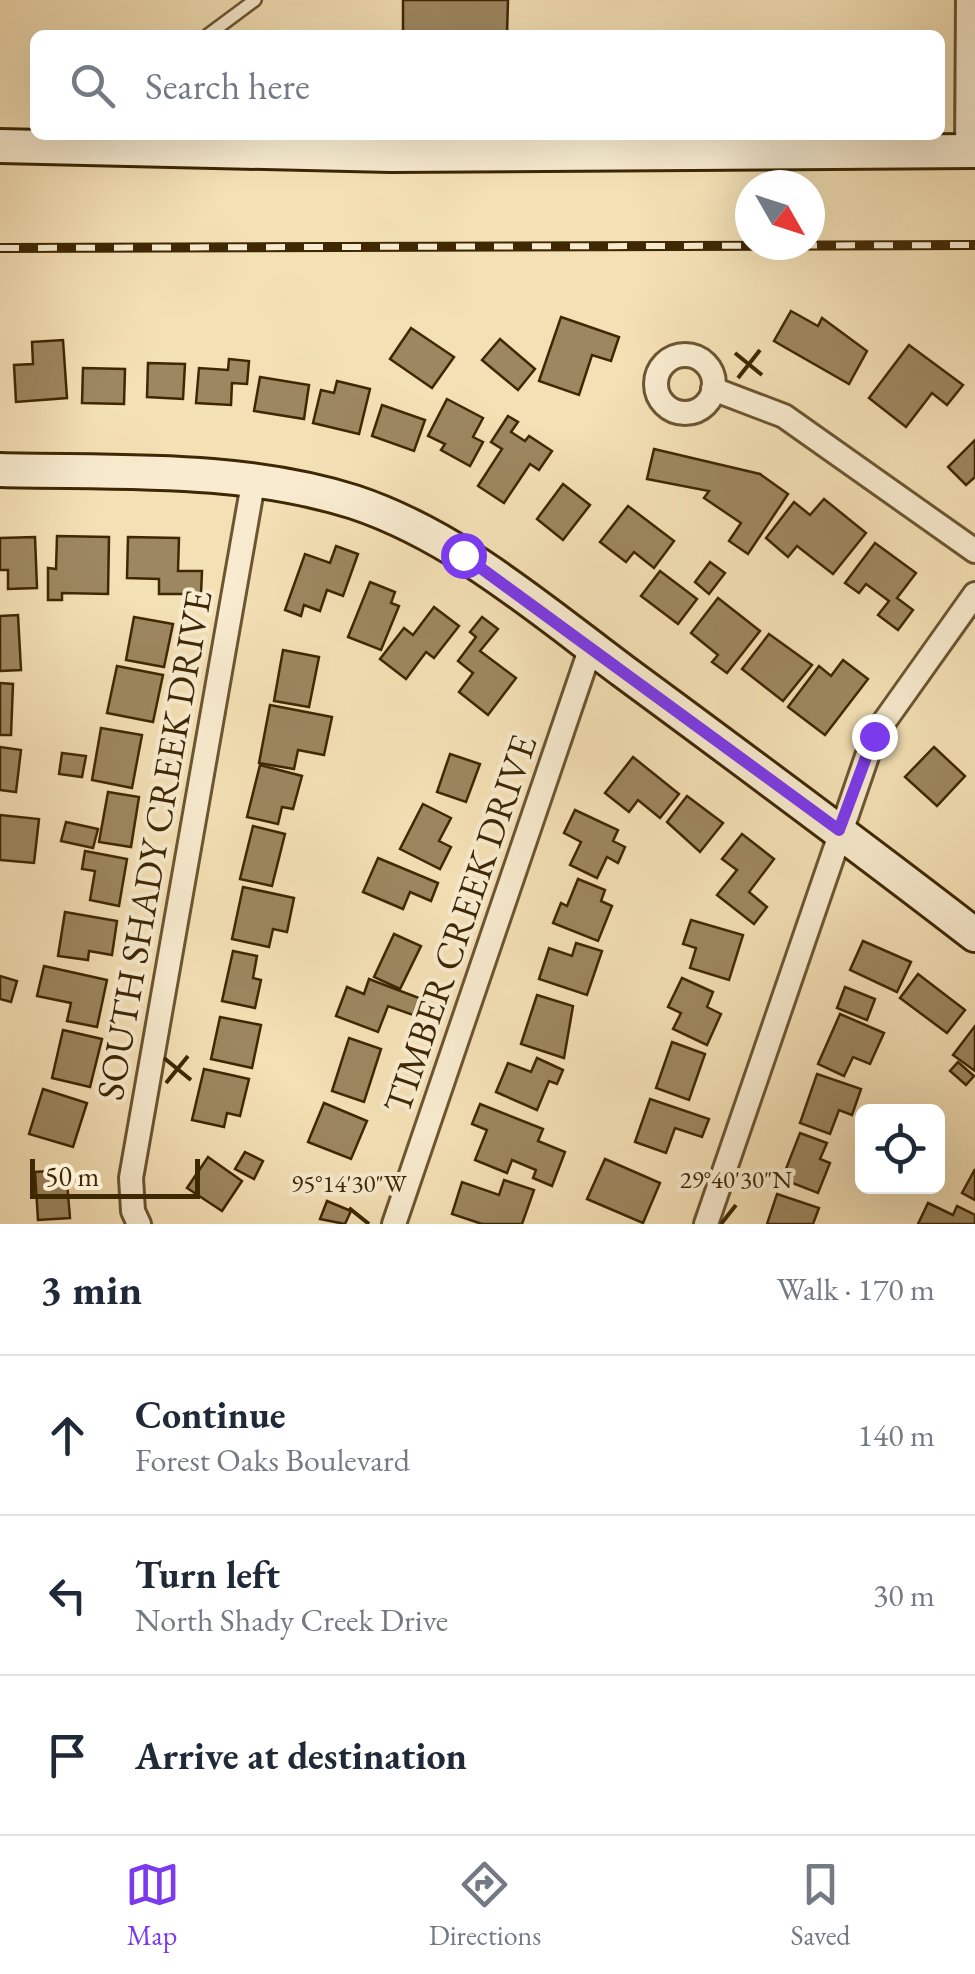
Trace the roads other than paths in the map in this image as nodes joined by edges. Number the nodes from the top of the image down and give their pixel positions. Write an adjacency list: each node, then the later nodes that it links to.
1 (255, 0): 3 (lane)
2 (970, 2): 6 (street)
3 (215, 30)
4 (159, 140): 5 (street); 6 (street)
5 (0, 146)
6 (971, 151)
7 (713, 389): 10 (street)
8 (0, 470): 9 (street)
9 (254, 478): 12 (street); 15 (street, SOUTH SHADY CREEK DRIVE)
10 (975, 550)
11 (975, 594): 13 (street)
12 (591, 647): 13 (street); 16 (street, TIMBER CREEK DRIVE)
13 (839, 830): 14 (street); 17 (street)
14 (975, 935)
15 (140, 1224)
16 (394, 1224)
17 (706, 1224)

